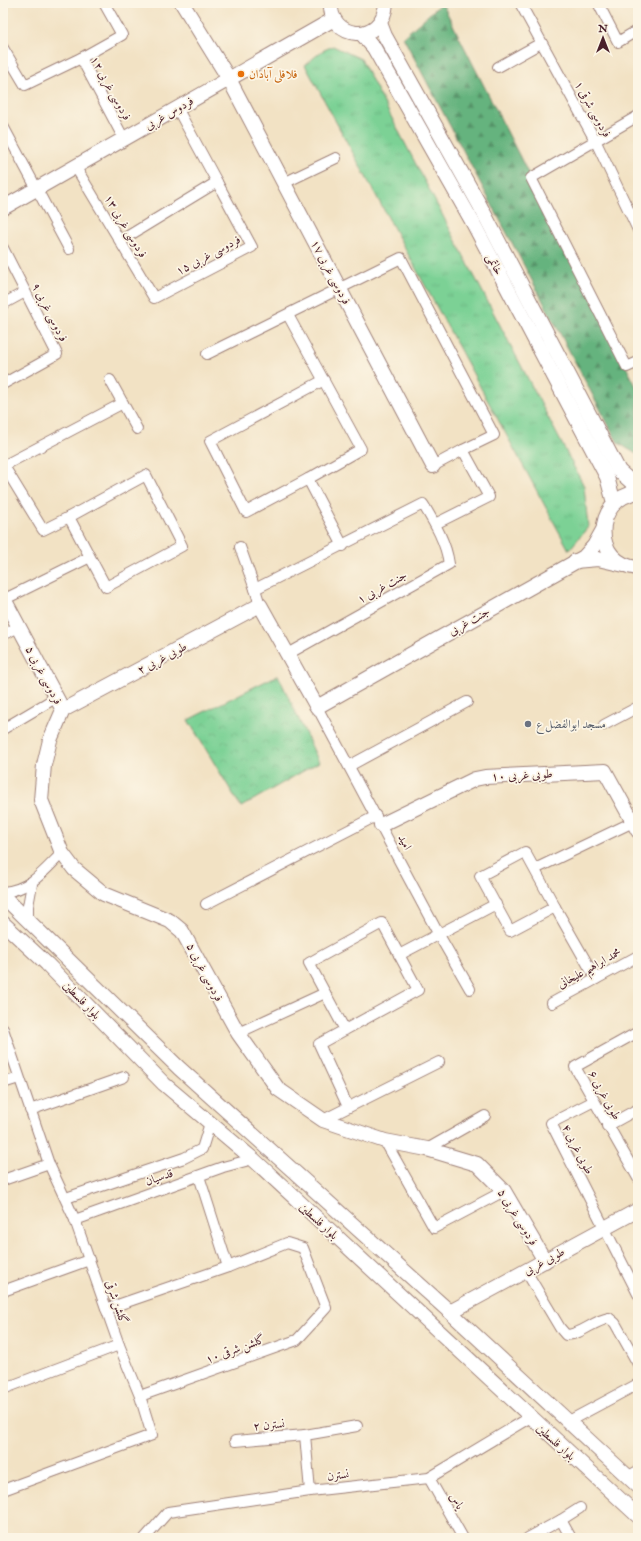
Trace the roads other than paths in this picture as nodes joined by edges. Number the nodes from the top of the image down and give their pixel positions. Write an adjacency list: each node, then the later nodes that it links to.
1 (104, 3): 13 (street)
2 (182, 3): 15 (street, فردوسی غربی ۱۷)
3 (331, 3): 7 (street)
4 (386, 3): 8 (street)
5 (520, 3): 11 (street, فردوسی شرقی ۱)
6 (598, 3): 9 (street)
7 (334, 19): 10 (street); 15 (street, فردوس غربی)
8 (380, 23): 10 (street); 47 (street, خاتمی)
9 (638, 30)
10 (361, 33): 49 (street, خاتمی)
11 (541, 43): 14 (street); 20 (street, فردوسی شرقی ۱)
12 (3, 48): 13 (street, فردوسی غربی ۱۲)
13 (81, 58): 19 (street, فردوسی غربی ۱۲)
14 (498, 67)
15 (229, 79): 16 (street, فردوس غربی); 24 (street, فردوسی غربی ۱۷)
16 (177, 108): 19 (street, فردوس غربی); 23 (street, فردوسی غربی ۱۵)
17 (638, 116): 20 (street)
18 (3, 126): 25 (street)
19 (124, 139): 22 (street, فردوس غربی)
20 (596, 140): 27 (street, فردوسی شرقی ۱); 37 (street)
21 (336, 158): 24 (street)
22 (75, 166): 25 (street, فردوس غربی); 28 (street, فردوسی غربی ۱۳)
23 (217, 182): 28 (street); 33 (street, فردوسی غربی ۱۵)
24 (284, 183): 31 (street, فردوسی غربی ۱۷)
25 (36, 189): 26 (street, فردوس غربی); 30 (street)
26 (3, 208)
27 (638, 230)
28 (120, 241): 33 (street, فردوسی غربی ۱۳)
29 (3, 248): 32 (street, فردوسی غربی ۹)
30 (69, 249)
31 (339, 288): 35 (street); 43 (street); 45 (street, فردوسی غربی ۱۷)
32 (25, 292): 34 (street); 40 (street, فردوسی غربی ۹)
33 (154, 298)
34 (3, 304)
35 (288, 315): 36 (street); 39 (street)
36 (207, 354)
37 (638, 362)
38 (110, 380): 41 (street)
39 (324, 380): 46 (street); 46 (street)
40 (3, 384)
41 (123, 403): 42 (street); 44 (street)
42 (137, 429)
43 (463, 450): 45 (street); 51 (street)
44 (4, 466): 50 (street)
45 (433, 466)
46 (308, 479): 53 (street)
47 (638, 488)
48 (638, 492): 49 (street)
49 (614, 503): 52 (street)
50 (69, 517): 55 (street); 55 (street)
51 (435, 524): 53 (street); 63 (street, جنت غربی ۱)
52 (603, 530): 56 (street); 57 (street)
53 (343, 546): 58 (street)
54 (240, 547): 58 (street)
55 (90, 557): 59 (street)
56 (575, 561): 57 (street, جنت غربی); 66 (street, جنت غربی)
57 (633, 567)
58 (255, 589): 60 (street)
59 (4, 598): 61 (street, فردوسی غربی ۵)
60 (260, 605): 63 (street); 65 (street, طوبی غربی ۲)
61 (18, 627): 62 (street); 65 (street, فردوسی غربی ۵)
62 (3, 634)
63 (288, 654): 66 (street)
64 (466, 702): 70 (street)
65 (60, 704): 69 (street); 73 (street, فردوسی غربی ۵)
66 (317, 707): 70 (street, امید)
67 (638, 707): 68 (street)
68 (604, 725)
69 (3, 729)
70 (349, 766): 71 (street, امید)
71 (379, 820): 72 (street, طوبی غربی ۱۰); 78 (street); 83 (street, امید)
72 (635, 827): 74 (street)
73 (62, 853): 75 (street); 93 (street, فردوسی غربی ۵)
74 (535, 869): 79 (street); 80 (street)
75 (32, 884): 76 (street); 81 (street)
76 (3, 892)
77 (3, 896): 81 (street, بلوار فلسطین)
78 (206, 904)
79 (496, 904): 80 (street); 83 (street)
80 (555, 907): 86 (street)
81 (28, 919): 95 (street, بلوار فلسطین)
82 (3, 923): 99 (street, بلوار فلسطین)
83 (439, 935): 84 (street); 87 (street, امید)
84 (399, 955): 88 (street); 91 (street)
85 (638, 956): 86 (street, محمد ابراهیم علیخانی)
86 (596, 979): 89 (street, محمد ابراهیم علیخانی)
87 (470, 989)
88 (325, 993): 91 (street); 93 (street)
89 (552, 1003)
90 (3, 1029): 97 (street, گلشن شرقی)
91 (345, 1030): 101 (street)
92 (638, 1032): 100 (street, طوبی غربی ۶)
93 (238, 1033): 105 (street, فردوسی غربی ۵)
94 (439, 1062): 101 (street)
95 (179, 1068): 99 (street); 127 (street, بلوار فلسطین)
96 (124, 1077): 103 (street)
97 (19, 1078): 98 (street); 103 (street, گلشن شرقی)
98 (3, 1083)
99 (164, 1084): 106 (street, بلوار فلسطین)
100 (594, 1101): 107 (street, طوبی غربی ۶); 119 (street, طوبی غربی ۴)
101 (348, 1107): 105 (street)
102 (638, 1109): 107 (street)
103 (30, 1110): 111 (street, گلشن شرقی)
104 (485, 1116): 109 (street)
105 (323, 1120): 108 (street, فردوسی غربی ۵)
106 (210, 1123): 110 (street, بلوار فلسطین); 116 (street, قدسیان)
107 (607, 1126): 113 (street, طوبی غربی ۶)
108 (386, 1141): 109 (street, فردوسی غربی ۵); 115 (street)
109 (427, 1149): 115 (street, فردوسی غربی ۵)
110 (253, 1159): 112 (street, قدسیان); 133 (street, بلوار فلسطین)
111 (49, 1164): 114 (street); 116 (street, گلشن شرقی)
112 (199, 1176): 118 (street, قدسیان); 122 (street)
113 (638, 1178)
114 (3, 1180)
115 (504, 1191): 121 (street, فردوسی غربی ۵)
116 (66, 1198): 118 (street, گلشن شرقی)
117 (638, 1210): 119 (street, طوبی غربی)
118 (75, 1220): 120 (street, گلشن شرقی)
119 (604, 1229): 121 (street, طوبی غربی); 125 (street)
120 (89, 1260): 124 (street); 126 (street, گلشن شرقی)
121 (545, 1261): 123 (street, طوبی غربی)
122 (228, 1267): 126 (street); 132 (street, گلشن شرقی ۱۰)
123 (526, 1271): 127 (street, طوبی غربی); 129 (street)
124 (3, 1290)
125 (638, 1294)
126 (106, 1309): 128 (street, گلشن شرقی)
127 (450, 1312): 134 (street, بلوار فلسطین)
128 (119, 1345): 131 (street); 132 (street, گلشن شرقی)
129 (638, 1364)
130 (638, 1384): 134 (street)
131 (3, 1389)
132 (140, 1396): 141 (street, گلشن شرقی)
133 (529, 1418): 139 (street, نسترن); 144 (street, بلوار فلسطین)
134 (569, 1421): 138 (street, بلوار فلسطین)
135 (357, 1426): 136 (street, نسترن ۲)
136 (305, 1435): 137 (street, نسترن ۲); 142 (street)
137 (235, 1441)
138 (633, 1474): 140 (street, بلوار فلسطین)
139 (429, 1478): 142 (street, نسترن); 147 (street, یاس)
140 (638, 1486)
141 (3, 1490)
142 (310, 1491): 146 (street, نسترن)
143 (580, 1508): 145 (street)
144 (638, 1516)
145 (561, 1520): 148 (street); 149 (street)
146 (145, 1538)
147 (462, 1538)
148 (528, 1538)
149 (571, 1538)

